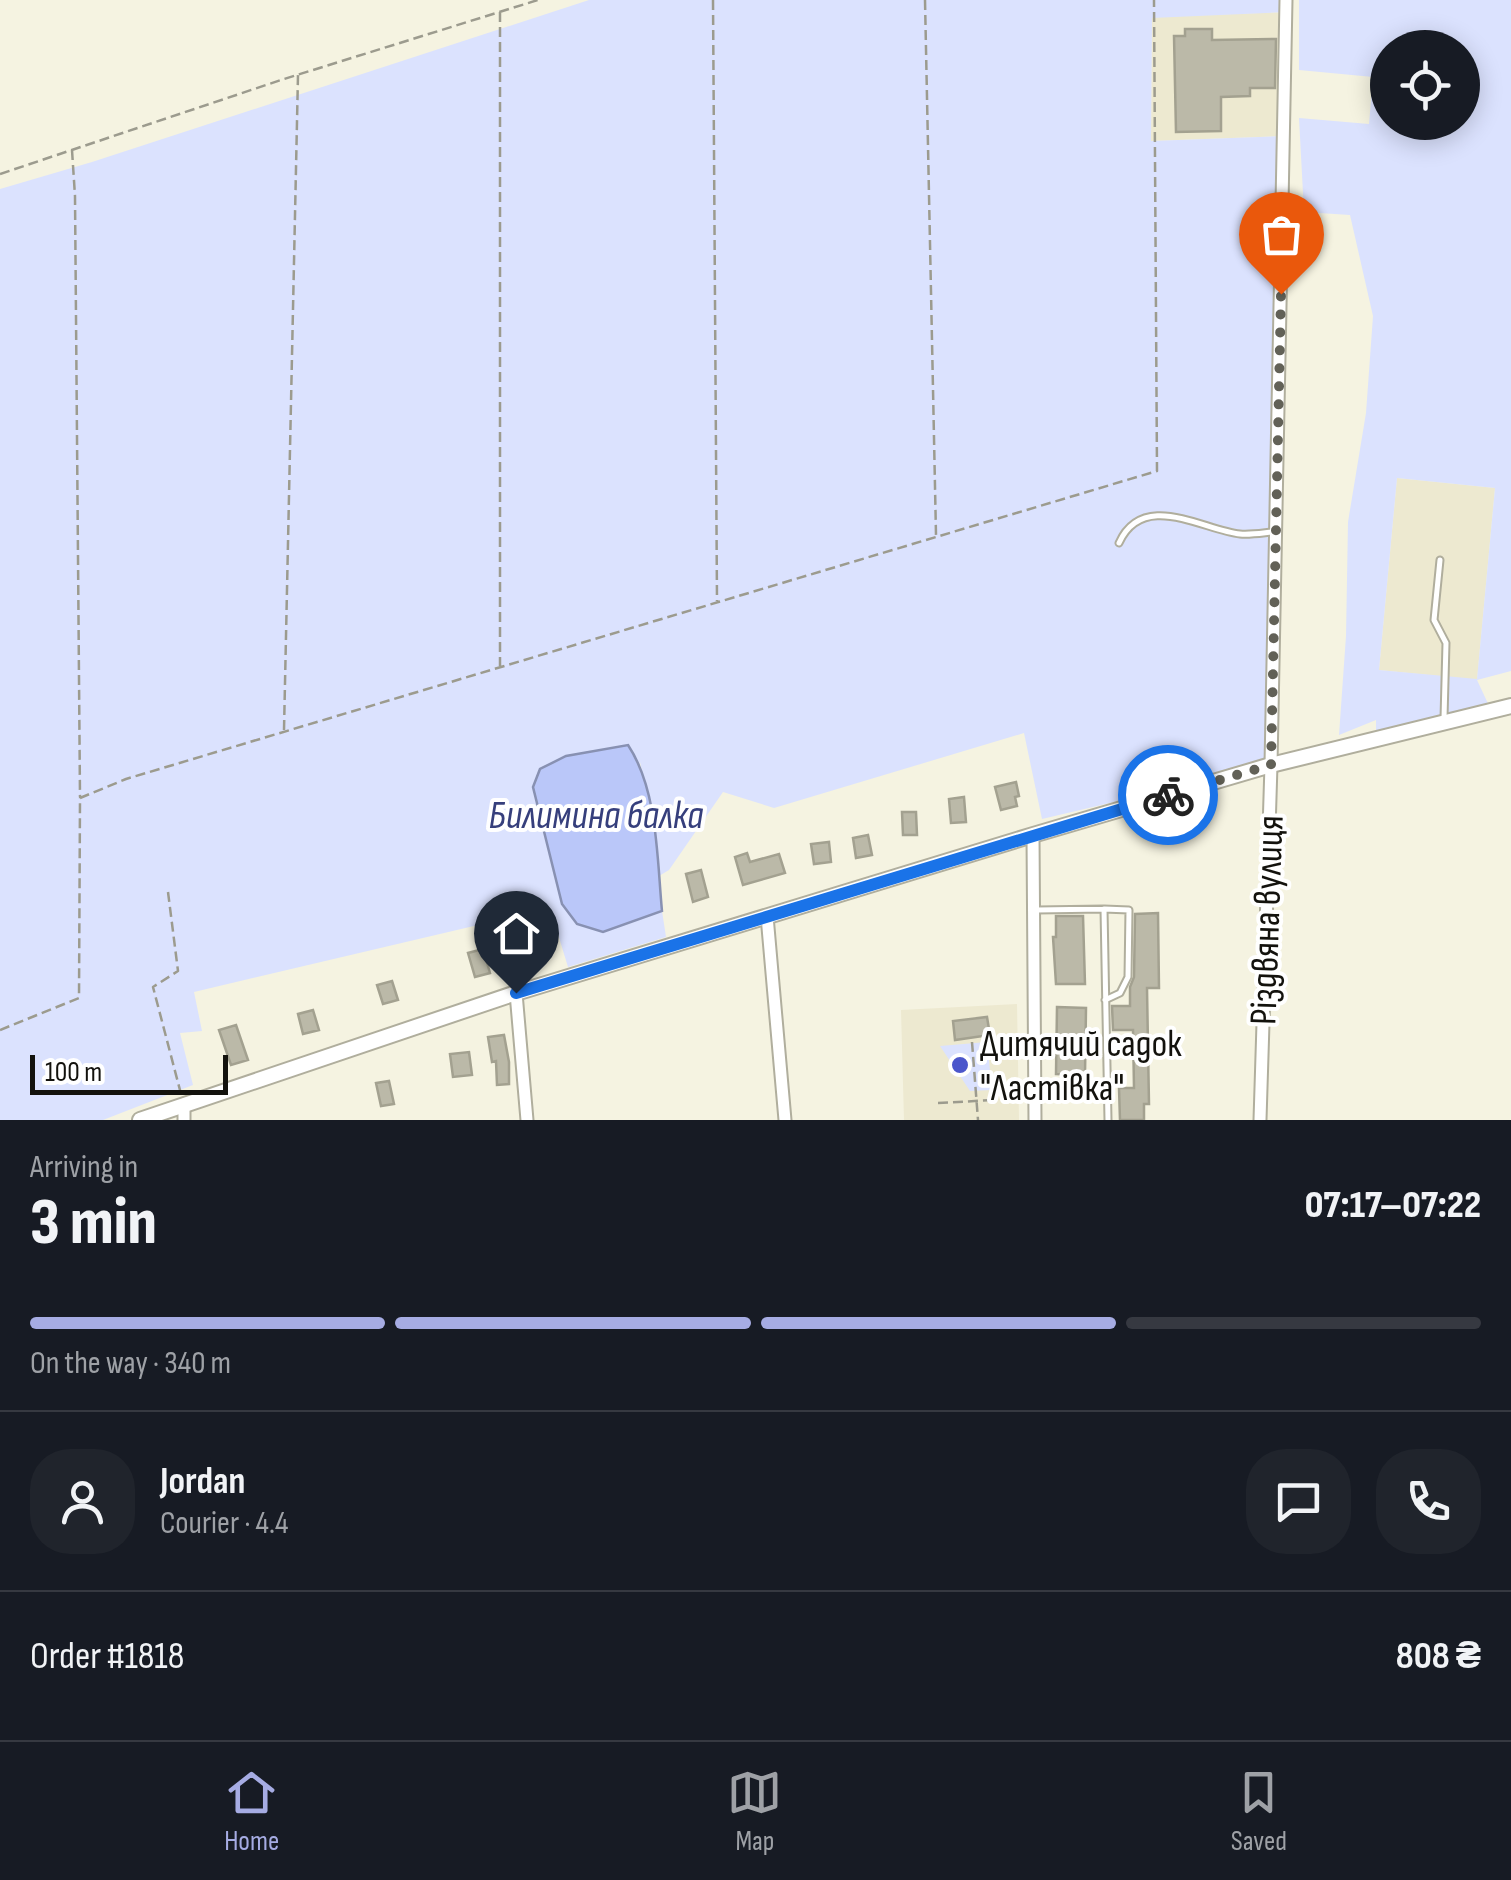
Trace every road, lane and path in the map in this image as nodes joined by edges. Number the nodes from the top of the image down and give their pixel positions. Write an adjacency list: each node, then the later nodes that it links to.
1 (538, 0): 6 (path)
2 (713, 0): 14 (path)
3 (925, 0): 11 (path)
4 (1154, 0): 11 (path)
5 (1286, 0): 10 (street, Різдвяна вулиця)
6 (500, 12): 7 (path); 15 (path)
7 (298, 75): 8 (path); 18 (path)
8 (72, 150): 9 (path); 20 (path)
9 (0, 174)
10 (1276, 532): 12 (lane); 19 (street, Різдвяна вулиця)
11 (936, 537): 14 (path)
12 (1119, 543)
13 (1440, 560): 17 (lane)
14 (717, 602): 15 (path)
15 (500, 667): 18 (path)
16 (1511, 706): 17 (street)
17 (1444, 721): 19 (street)
18 (284, 732): 20 (path)
19 (1271, 765): 21 (street); 40 (street, Різдвяна вулиця)
20 (80, 798): 28 (path)
21 (1033, 836): 24 (street); 25 (street)
22 (168, 892): 33 (path)
23 (1104, 909): 24 (lane); 27 (lane); 27 (lane)
24 (1034, 910): 38 (street)
25 (768, 916): 26 (street); 36 (street)
26 (516, 993): 33 (street); 35 (street)
27 (1105, 1000): 39 (lane)
28 (0, 1030)
29 (972, 1042): 31 (path)
30 (994, 1100): 31 (path)
31 (976, 1101): 32 (path); 37 (path)
32 (938, 1103)
33 (184, 1112): 34 (street)
34 (140, 1120)
35 (528, 1120)
36 (785, 1120)
37 (978, 1120)
38 (1035, 1120)
39 (1108, 1120)
40 (1260, 1120)

